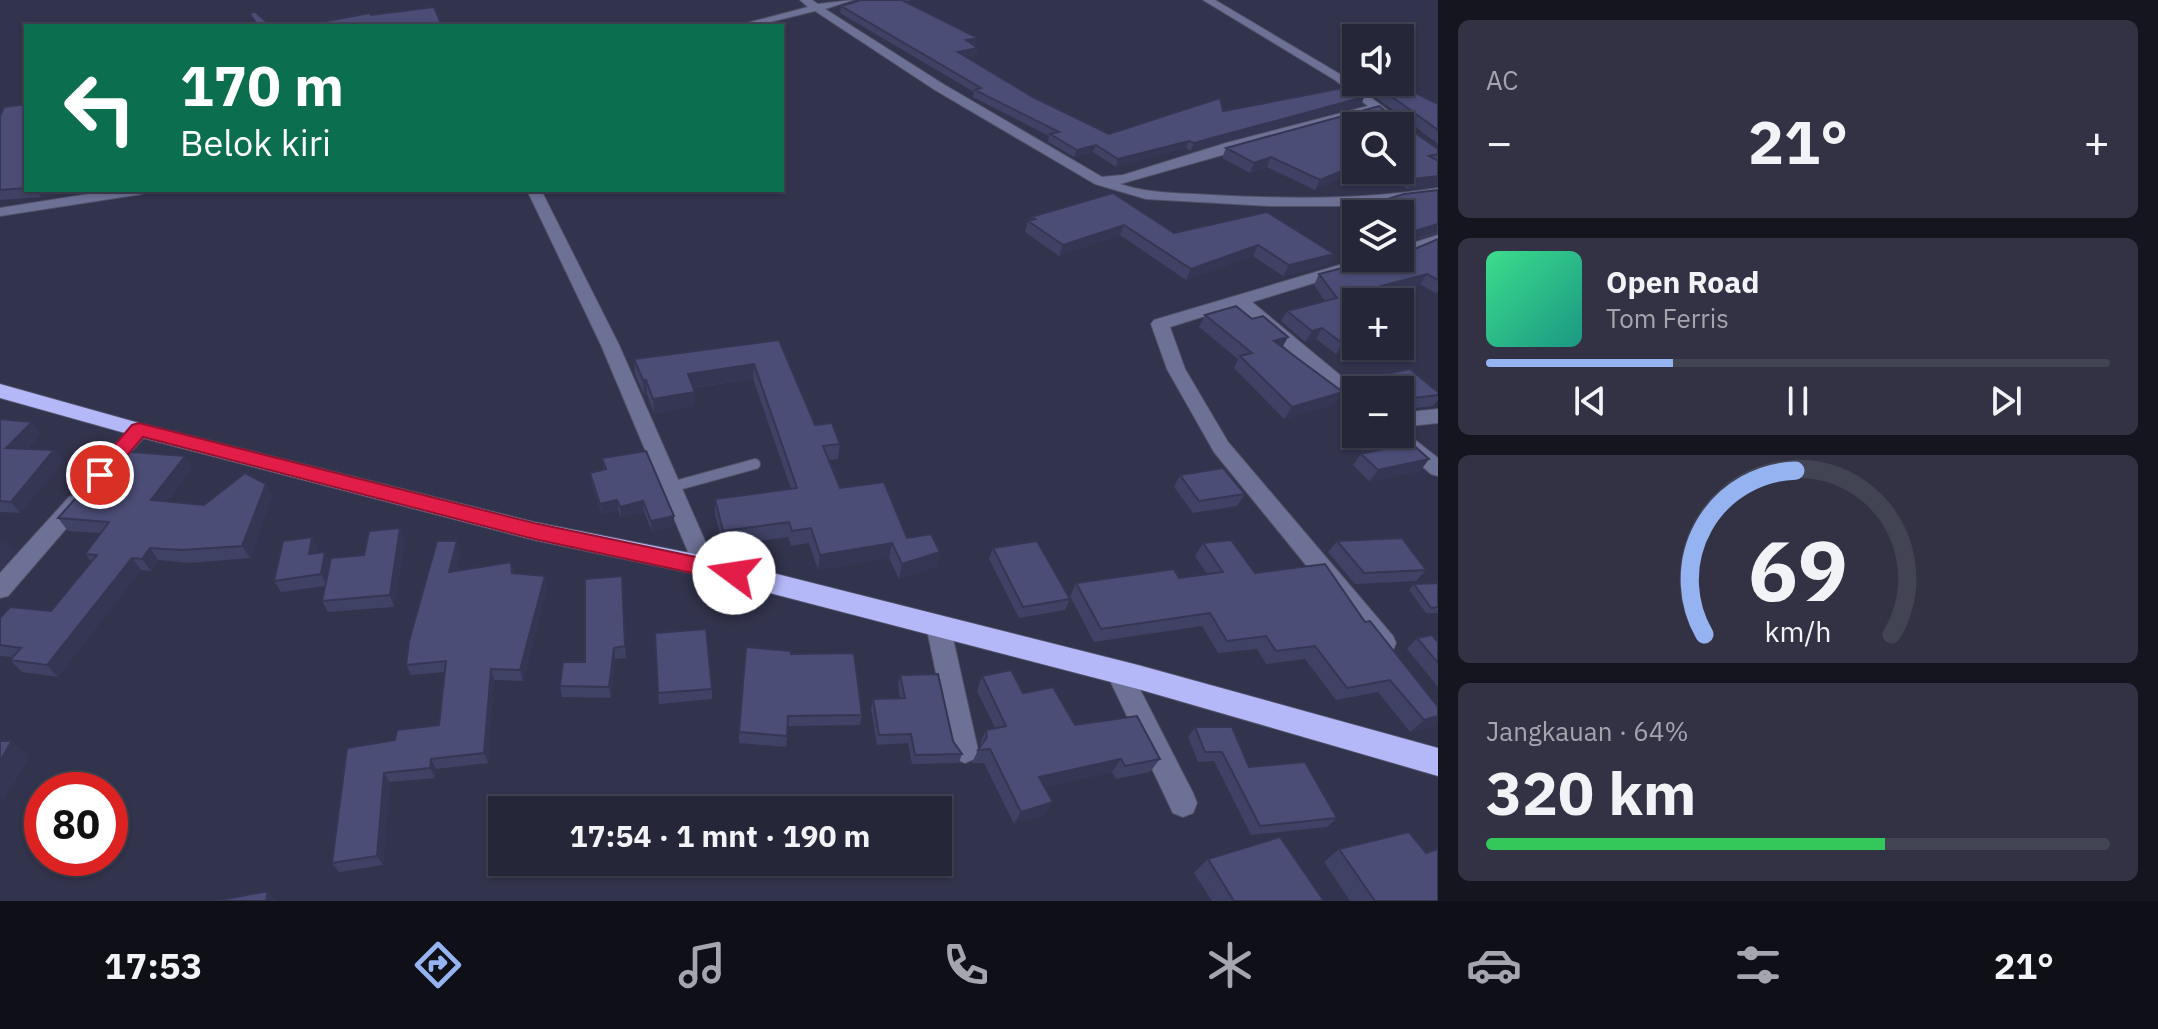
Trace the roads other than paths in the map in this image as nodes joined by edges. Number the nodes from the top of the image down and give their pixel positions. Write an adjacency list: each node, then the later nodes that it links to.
1 (805, 0): 4 (street)
2 (848, 0): 4 (street)
3 (1208, 0): 6 (street)
4 (819, 9): 5 (street); 8 (street)
5 (750, 24)
6 (1378, 107): 7 (street); 8 (street)
7 (1384, 112)
8 (1105, 182): 11 (street)
9 (129, 192): 12 (street)
10 (535, 192): 25 (street)
11 (1438, 192)
12 (0, 212)
13 (1438, 240): 14 (street)
14 (1414, 248)
15 (1342, 269): 16 (street)
16 (1239, 299): 17 (street); 29 (street)
17 (1342, 386)
18 (0, 391): 21 (highway)
19 (1438, 416): 20 (street)
20 (1414, 419)
21 (139, 430): 26 (highway); 27 (street)
22 (1414, 448): 24 (street)
23 (755, 464): 25 (lane)
24 (1438, 469)
25 (671, 487): 26 (street)
26 (705, 566): 28 (highway)
27 (0, 589)
28 (938, 625): 30 (highway); 31 (street)
29 (1400, 663)
30 (1118, 672): 32 (highway); 33 (street)
31 (965, 750)
32 (1438, 762)
33 (1183, 803)

